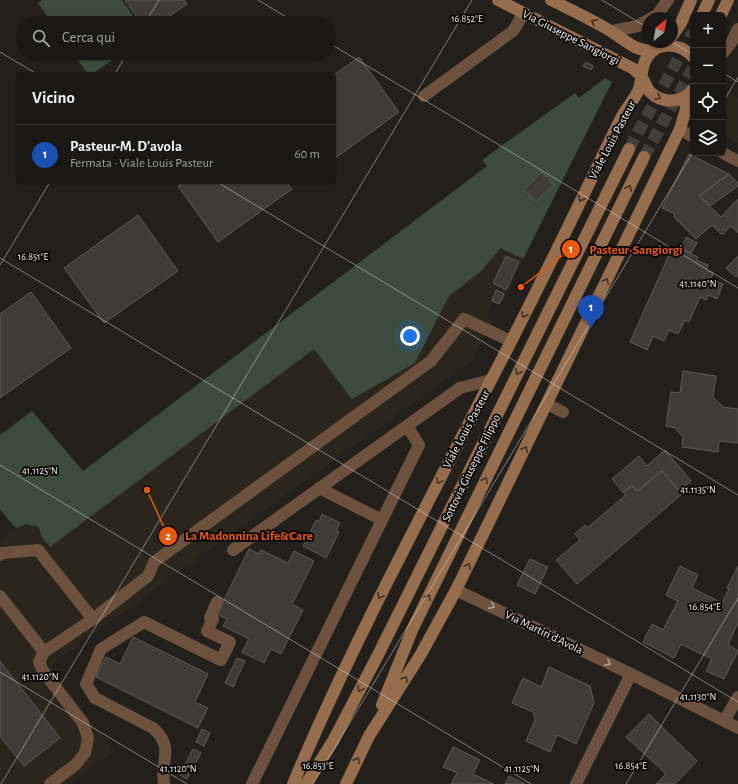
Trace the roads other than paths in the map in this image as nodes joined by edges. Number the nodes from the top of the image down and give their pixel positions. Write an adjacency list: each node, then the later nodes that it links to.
1 (498, 0): 10 (main road, Via Giuseppe Sangiorgi)
2 (551, 0): 14 (main road, Via Giuseppe Sangiorgi, one-way to 2)
3 (668, 0): 7 (street)
4 (691, 0): 12 (main road)
5 (709, 0): 8 (main road)
6 (728, 0): 9 (main road)
7 (659, 12)
8 (703, 12)
9 (722, 12)
10 (524, 13): 20 (main road, Via Giuseppe Sangiorgi); 22 (street)
11 (642, 24): 14 (street)
12 (678, 27)
13 (738, 29): 18 (street)
14 (612, 31): 16 (main road, Via Giuseppe Sangiorgi)
15 (678, 47): 19 (main road, Via Giuseppe Sangiorgi)
16 (656, 48)
17 (659, 48): 20 (main road, Viale Louis Pasteur)
18 (726, 50)
19 (690, 54)
20 (641, 76): 23 (main road, one-way to 23); 30 (main road, Viale Louis Pasteur, one-way to 30)
21 (690, 92): 23 (main road)
22 (424, 96)
23 (684, 97): 24 (main road)
24 (680, 129): 25 (street); 32 (main road, one-way to 24)
25 (690, 135)
26 (629, 149): 53 (main road, Sottovia Giuseppe Filippo, one-way to 53)
27 (726, 155): 29 (street)
28 (644, 157): 48 (main road, Sottovia Giuseppe Filippo, one-way to 28)
29 (738, 161)
30 (511, 341): 31 (main road, Viale Louis Pasteur); 42 (street)
31 (491, 380): 34 (street); 52 (main road, Viale Louis Pasteur, one-way to 52)
32 (547, 404): 33 (street); 39 (main road, one-way to 32)
33 (563, 412)
34 (408, 426): 35 (street); 36 (street)
35 (319, 488): 36 (street); 37 (street)
36 (382, 520): 51 (street)
37 (233, 550)
38 (0, 555): 42 (street)
39 (456, 590): 44 (street, Via Martiri d'Avola, one-way to 44); 48 (main road, one-way to 39)
40 (0, 596): 43 (street)
41 (217, 602): 50 (street)
42 (93, 619): 43 (street)
43 (44, 652): 49 (street)
44 (630, 674): 46 (street, Via Martiri d'Avola); 55 (street)
45 (738, 697): 46 (street)
46 (724, 721): 47 (street, Via Martiri d'Avola)
47 (738, 728)
48 (369, 736): 54 (main road, one-way to 48)
49 (50, 784)
50 (164, 784)
51 (252, 784)
52 (293, 784)
53 (306, 784)
54 (346, 784)
55 (576, 784)

